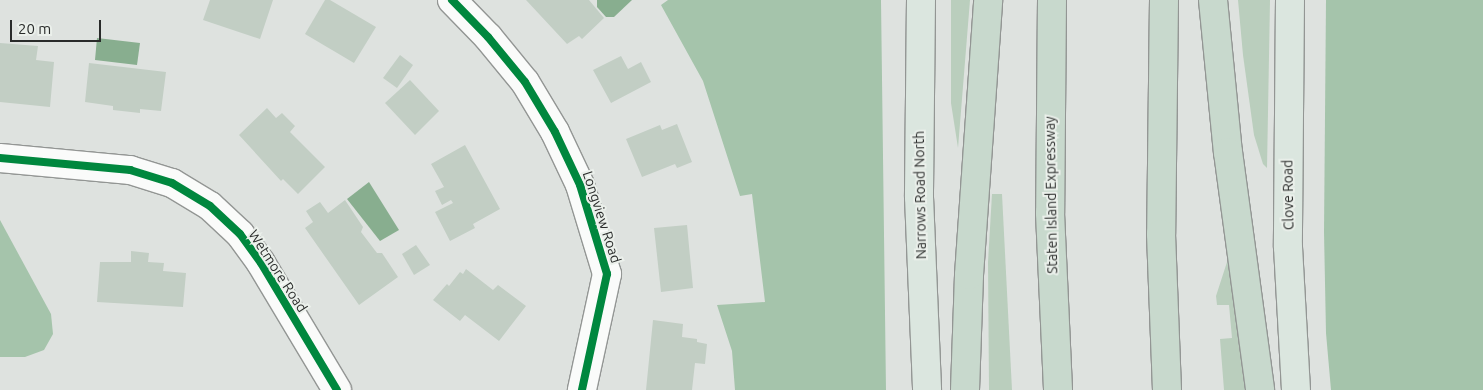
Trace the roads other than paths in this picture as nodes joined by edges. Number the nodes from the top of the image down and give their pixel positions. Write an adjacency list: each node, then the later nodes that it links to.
1 (452, 0): 10 (street, Longview Road)
2 (921, 0): 11 (main road, Narrows Road North)
3 (988, 0): 12 (highway)
4 (1052, 0): 13 (highway, Staten Island Expressway)
5 (1164, 0): 14 (highway)
6 (1213, 0): 15 (highway)
7 (1290, 0): 16 (main road, Clove Road)
8 (0, 158): 9 (street, Wetmore Road)
9 (337, 390)
10 (582, 390)
11 (927, 390)
12 (965, 390)
13 (1058, 390)
14 (1167, 390)
15 (1260, 390)
16 (1296, 390)

